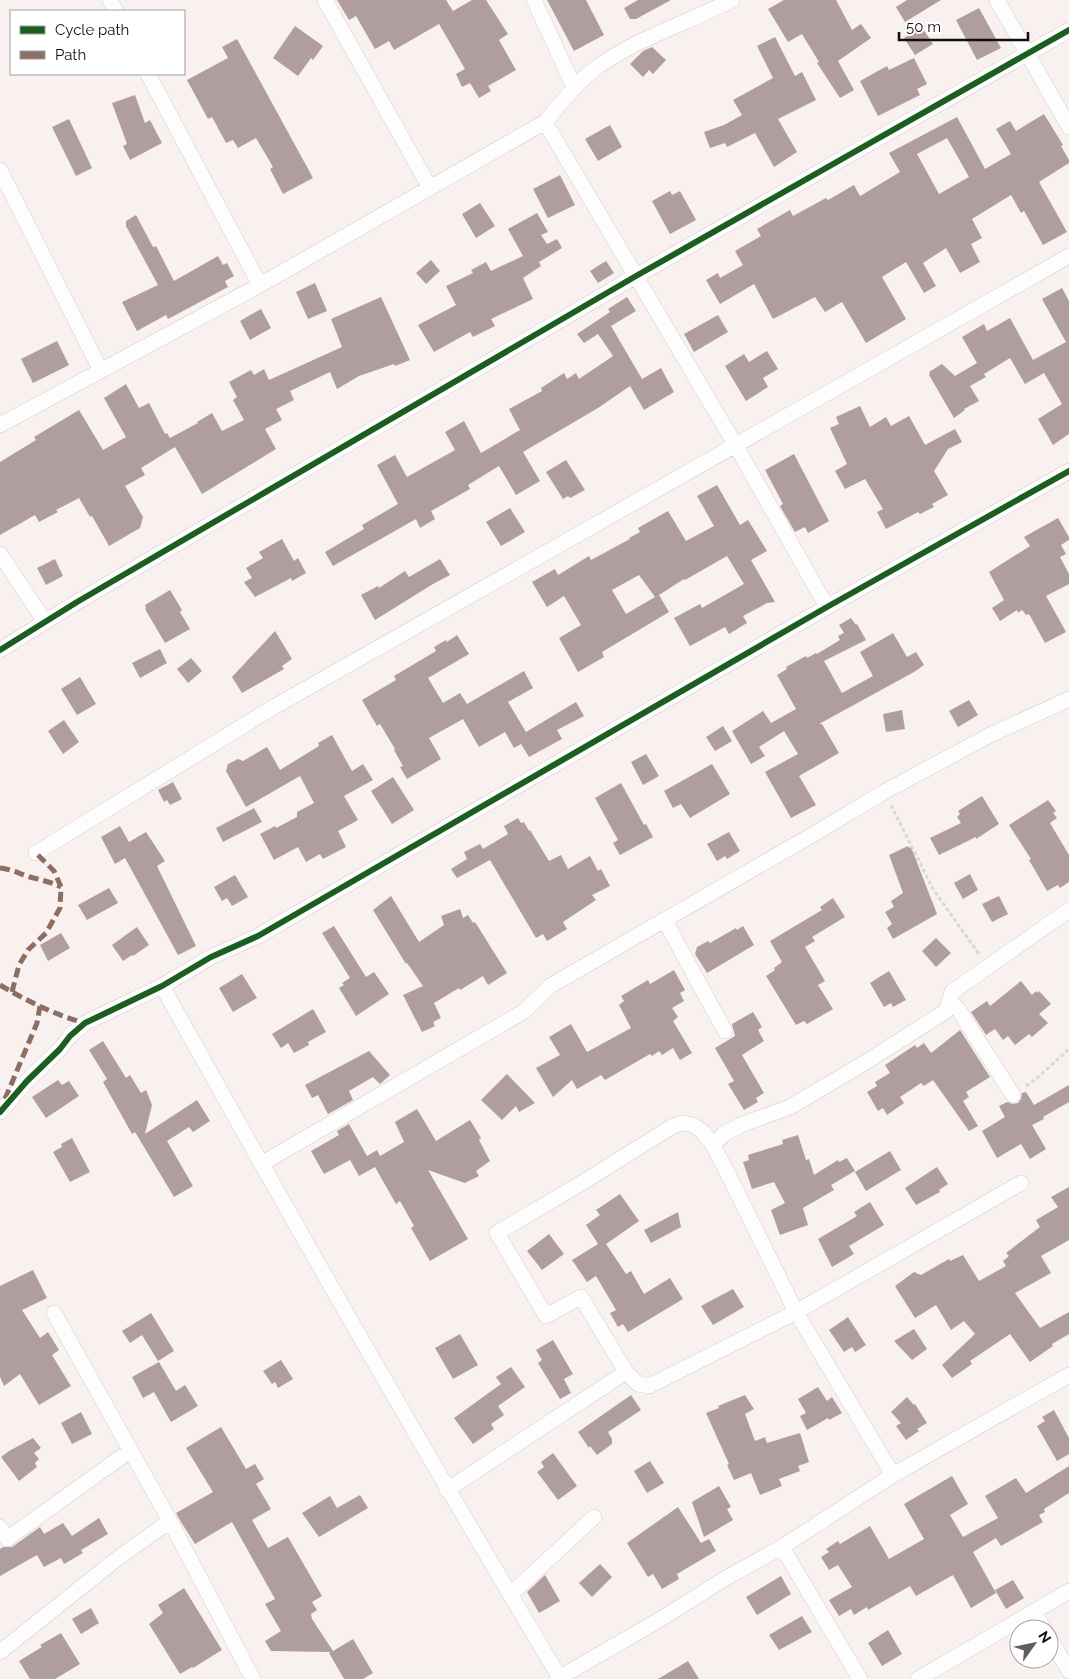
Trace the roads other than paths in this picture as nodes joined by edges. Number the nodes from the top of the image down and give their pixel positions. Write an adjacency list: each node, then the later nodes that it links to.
1 (325, 0): 12 (street)
2 (534, 0): 8 (street)
3 (732, 0): 8 (street)
4 (997, 0): 6 (street)
5 (1069, 30): 6 (street)
6 (1028, 54): 10 (street); 14 (street)
7 (149, 75): 15 (street)
8 (574, 87): 9 (street)
9 (545, 122): 12 (street); 14 (street)
10 (1069, 127)
11 (0, 170): 16 (street)
12 (430, 188): 15 (street)
13 (1069, 256): 18 (street)
14 (636, 276): 18 (street); 22 (street)
15 (260, 285): 16 (street)
16 (102, 371): 17 (street)
17 (0, 425)
18 (736, 446): 21 (street); 25 (street)
19 (1069, 471): 21 (street)
20 (0, 554): 22 (street)
21 (827, 607): 28 (street)
22 (45, 622): 23 (street)
23 (0, 650)
24 (1069, 699): 27 (street)
25 (36, 853)
26 (1069, 910): 29 (street)
27 (665, 920): 30 (street); 34 (street)
28 (162, 986): 32 (street); 34 (street)
29 (949, 1001): 31 (street); 33 (street)
30 (725, 1031)
31 (1013, 1095)
32 (0, 1112)
33 (713, 1145): 37 (street); 38 (street)
34 (261, 1164): 42 (street)
35 (1021, 1183): 37 (street)
36 (54, 1312): 40 (street)
37 (796, 1312): 38 (street); 41 (street)
38 (626, 1372): 42 (street)
39 (1069, 1375): 41 (street)
40 (131, 1450): 44 (street); 45 (street)
41 (893, 1476): 46 (street)
42 (447, 1490): 48 (street)
43 (594, 1517): 48 (street)
44 (170, 1520): 51 (street); 54 (street)
45 (0, 1527)
46 (782, 1547): 55 (street); 56 (street)
47 (1069, 1592): 49 (street)
48 (510, 1595): 55 (street)
49 (1034, 1612): 50 (street); 57 (street)
50 (1038, 1619)
51 (0, 1652)
52 (1059, 1654): 53 (street)
53 (1069, 1671)
54 (247, 1677)
55 (558, 1678)
56 (860, 1679)
57 (918, 1679)

